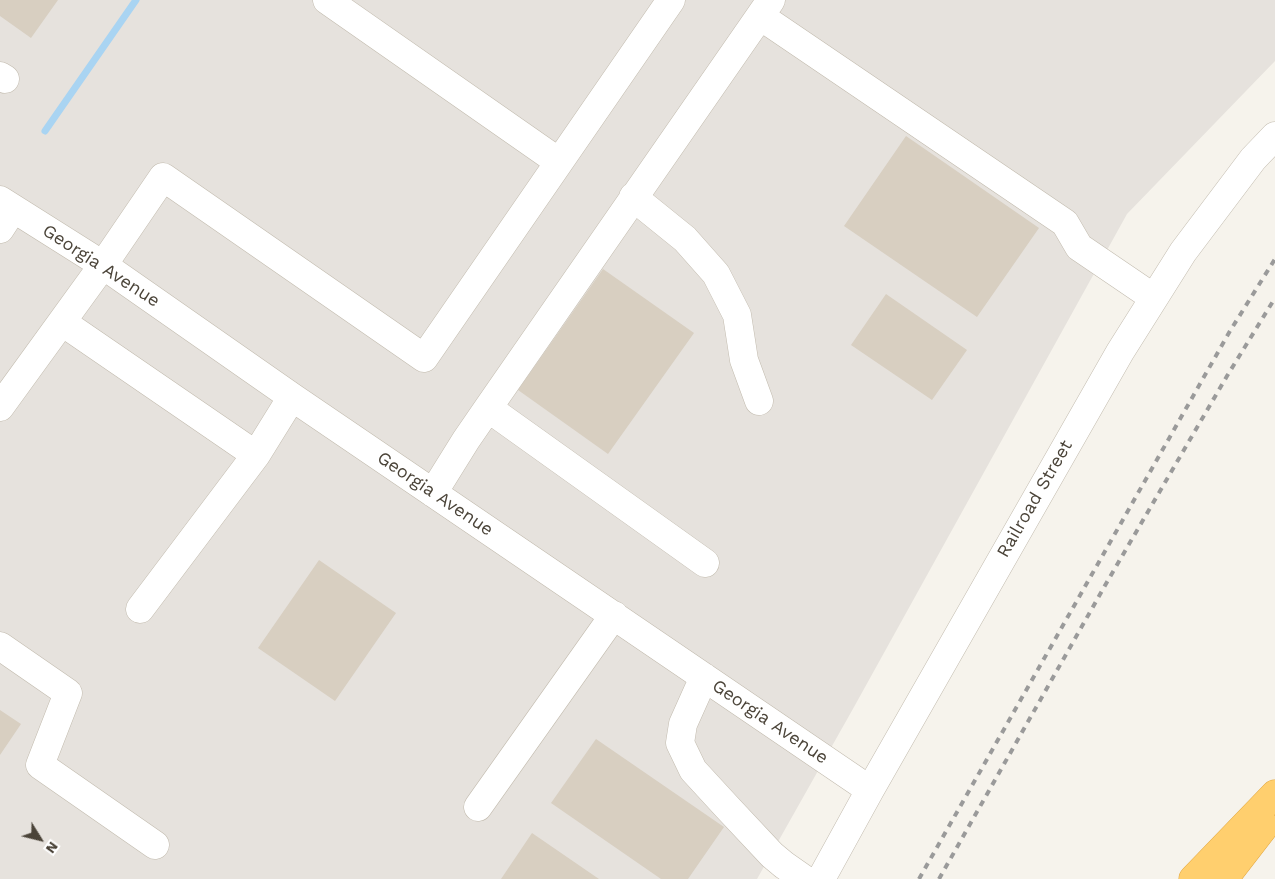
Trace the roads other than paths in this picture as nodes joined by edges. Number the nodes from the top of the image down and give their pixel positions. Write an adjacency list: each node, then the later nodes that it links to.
1 (327, 0): 5 (street)
2 (671, 0): 5 (street)
3 (766, 8): 6 (street); 9 (street)
4 (1275, 136): 9 (street, Railroad Street)
5 (559, 162): 8 (street)
6 (633, 197): 12 (street); 14 (street)
7 (4, 213): 8 (street, Georgia Avenue)
8 (103, 265): 10 (street); 11 (street, Georgia Avenue)
9 (1154, 298): 22 (street, Railroad Street)
10 (62, 322): 13 (street); 15 (street)
11 (292, 397): 15 (street); 16 (street, Georgia Avenue)
12 (759, 402)
13 (0, 407)
14 (488, 408): 16 (street); 17 (street)
15 (256, 455): 18 (street)
16 (434, 493): 19 (street, Georgia Avenue)
17 (705, 563)
18 (140, 609)
19 (614, 616): 21 (street, Georgia Avenue); 24 (street)
20 (0, 646): 26 (street)
21 (704, 677): 22 (street, Georgia Avenue); 27 (street)
22 (870, 790): 28 (street, Railroad Street)
23 (1275, 794): 29 (highway)
24 (478, 807)
25 (1275, 813): 30 (highway)
26 (155, 845)
27 (804, 879)
28 (821, 879)
29 (1194, 879)
30 (1224, 879)

